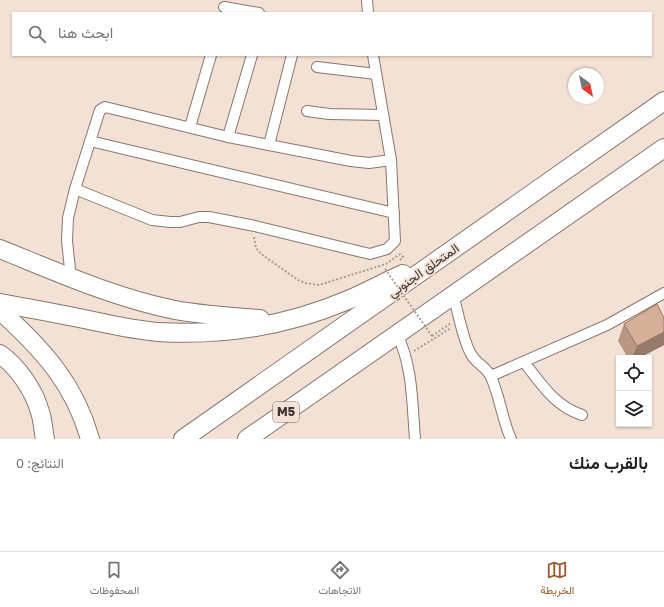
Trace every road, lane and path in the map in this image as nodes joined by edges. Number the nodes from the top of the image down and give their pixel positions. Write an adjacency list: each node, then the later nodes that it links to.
1 (367, 0): 4 (street)
2 (224, 7): 3 (street)
3 (252, 12)
4 (368, 12)
5 (211, 56): 14 (street)
6 (252, 56): 15 (street)
7 (292, 56): 17 (street)
8 (373, 56): 10 (street)
9 (317, 67): 10 (street)
10 (376, 74): 13 (street)
11 (664, 101): 24 (highway, المتحلق الجنوبي)
12 (307, 111): 13 (street)
13 (383, 115): 19 (street)
14 (190, 128): 15 (street); 16 (street)
15 (228, 137): 17 (street)
16 (90, 141): 20 (street); 21 (street)
17 (268, 145): 19 (street)
18 (664, 148): 29 (highway)
19 (391, 160): 21 (street)
20 (75, 189): 22 (street); 27 (street)
21 (394, 213): 22 (street)
22 (255, 226): 25 (path)
23 (0, 249): 27 (highway)
24 (447, 253): 31 (highway); 41 (highway, المتحلق الجنوبي)
25 (397, 261)
26 (391, 265): 34 (path, bridge)
27 (71, 278): 31 (highway)
28 (664, 293): 35 (street)
29 (453, 295): 32 (highway); 36 (street)
30 (3, 309): 31 (highway); 40 (highway)
31 (285, 321)
32 (397, 334): 34 (street); 37 (highway)
33 (0, 354): 39 (highway)
34 (406, 356): 44 (street)
35 (524, 362): 36 (street); 38 (street)
36 (491, 376): 45 (street)
37 (325, 386): 42 (highway, M5); 43 (highway)
38 (582, 415)
39 (45, 439)
40 (90, 439)
41 (183, 439)
42 (247, 439)
43 (266, 439)
44 (415, 439)
45 (511, 439)

